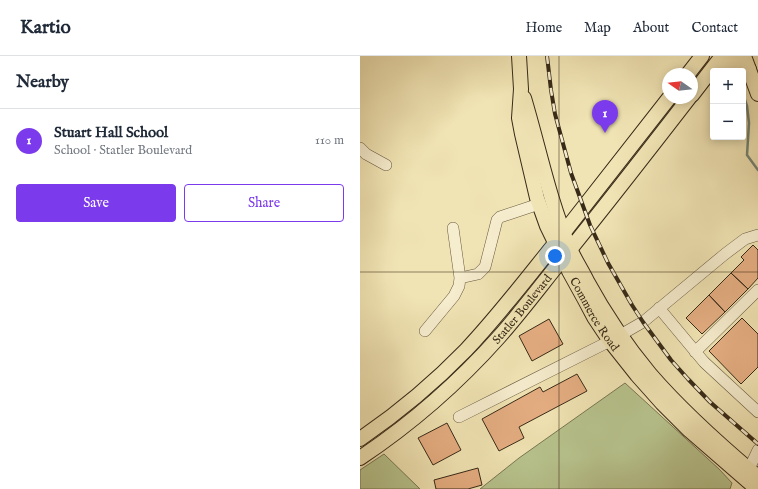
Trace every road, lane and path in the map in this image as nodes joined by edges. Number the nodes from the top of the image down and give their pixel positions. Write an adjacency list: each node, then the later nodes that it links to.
1 (519, 56): 7 (main road, Commerce Road)
2 (702, 56): 5 (main road)
3 (719, 60): 4 (main road); 6 (main road)
4 (743, 62): 8 (main road)
5 (693, 68)
6 (698, 87)
7 (521, 89): 13 (main road, Commerce Road); 16 (main road, Commerce Road)
8 (758, 94)
9 (664, 104): 16 (main road, Statler Boulevard)
10 (684, 104): 17 (main road, Statler Boulevard)
11 (360, 148): 12 (street)
12 (386, 165)
13 (539, 204): 16 (main road, Commerce Road); 18 (street)
14 (453, 228): 18 (street)
15 (758, 235): 20 (street)
16 (559, 237): 17 (main road, Commerce Road); 26 (main road, Statler Boulevard)
17 (567, 254): 22 (main road, Commerce Road); 28 (main road, Statler Boulevard)
18 (460, 278): 21 (street)
19 (758, 290): 23 (street)
20 (659, 308): 22 (street); 23 (street)
21 (425, 331)
22 (616, 338): 25 (street); 29 (main road, Commerce Road)
23 (695, 352): 24 (street)
24 (758, 412)
25 (459, 417)
26 (360, 439)
27 (758, 450): 29 (street)
28 (360, 458)
29 (748, 478): 30 (main road, Commerce Road)
30 (757, 489)

